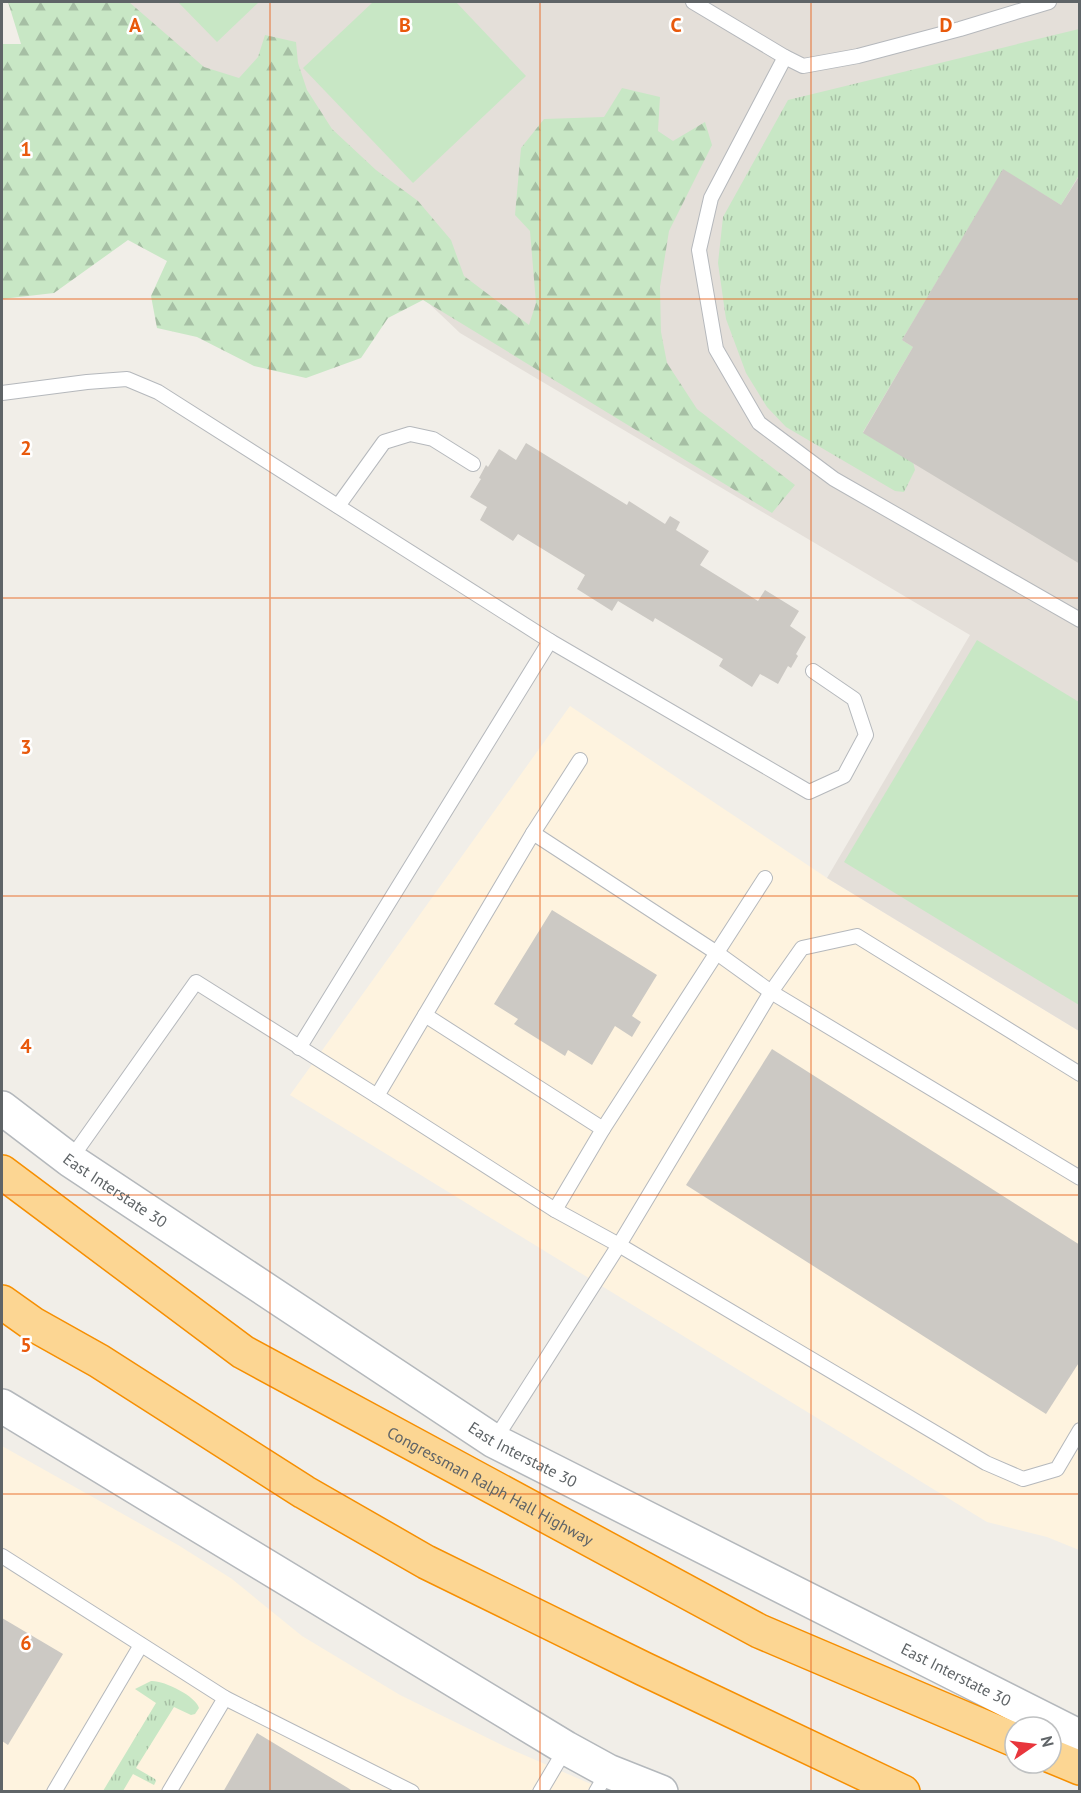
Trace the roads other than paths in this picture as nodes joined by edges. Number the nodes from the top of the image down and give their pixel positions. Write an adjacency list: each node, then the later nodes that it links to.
1 (693, 2): 3 (lane)
2 (1049, 2): 3 (lane)
3 (785, 57): 7 (lane)
4 (2, 393): 6 (lane)
5 (473, 464): 6 (lane)
6 (338, 506): 8 (lane)
7 (1080, 620)
8 (550, 641): 9 (lane); 16 (lane)
9 (813, 671)
10 (580, 760): 11 (lane)
11 (534, 832): 13 (lane); 15 (lane)
12 (765, 878): 13 (lane)
13 (717, 953): 14 (lane); 20 (lane)
14 (771, 992): 17 (lane); 23 (lane); 25 (lane)
15 (425, 1015): 18 (lane); 20 (lane)
16 (299, 1048): 18 (lane); 21 (lane)
17 (1080, 1074)
18 (377, 1096): 24 (lane)
19 (2, 1108): 21 (main road, East Interstate 30)
20 (603, 1129): 24 (lane)
21 (70, 1160): 29 (main road, East Interstate 30)
22 (2, 1172): 33 (highway, Congressman Ralph Hall Highway)
23 (1080, 1178)
24 (555, 1210): 25 (lane)
25 (619, 1245): 28 (lane); 29 (lane)
26 (2, 1302): 44 (highway)
27 (2, 1406): 35 (main road)
28 (1080, 1430)
29 (494, 1441): 34 (main road, East Interstate 30)
30 (2, 1556): 31 (lane)
31 (141, 1645): 32 (lane); 39 (lane)
32 (225, 1698): 40 (lane); 41 (lane)
33 (1003, 1735)
34 (1080, 1737)
35 (566, 1748): 38 (main road); 42 (lane)
36 (1063, 1761): 37 (highway)
37 (1080, 1768)
38 (602, 1781): 43 (main road)
39 (54, 1791)
40 (169, 1791)
41 (412, 1791)
42 (540, 1791)
43 (661, 1791)
44 (903, 1791)

